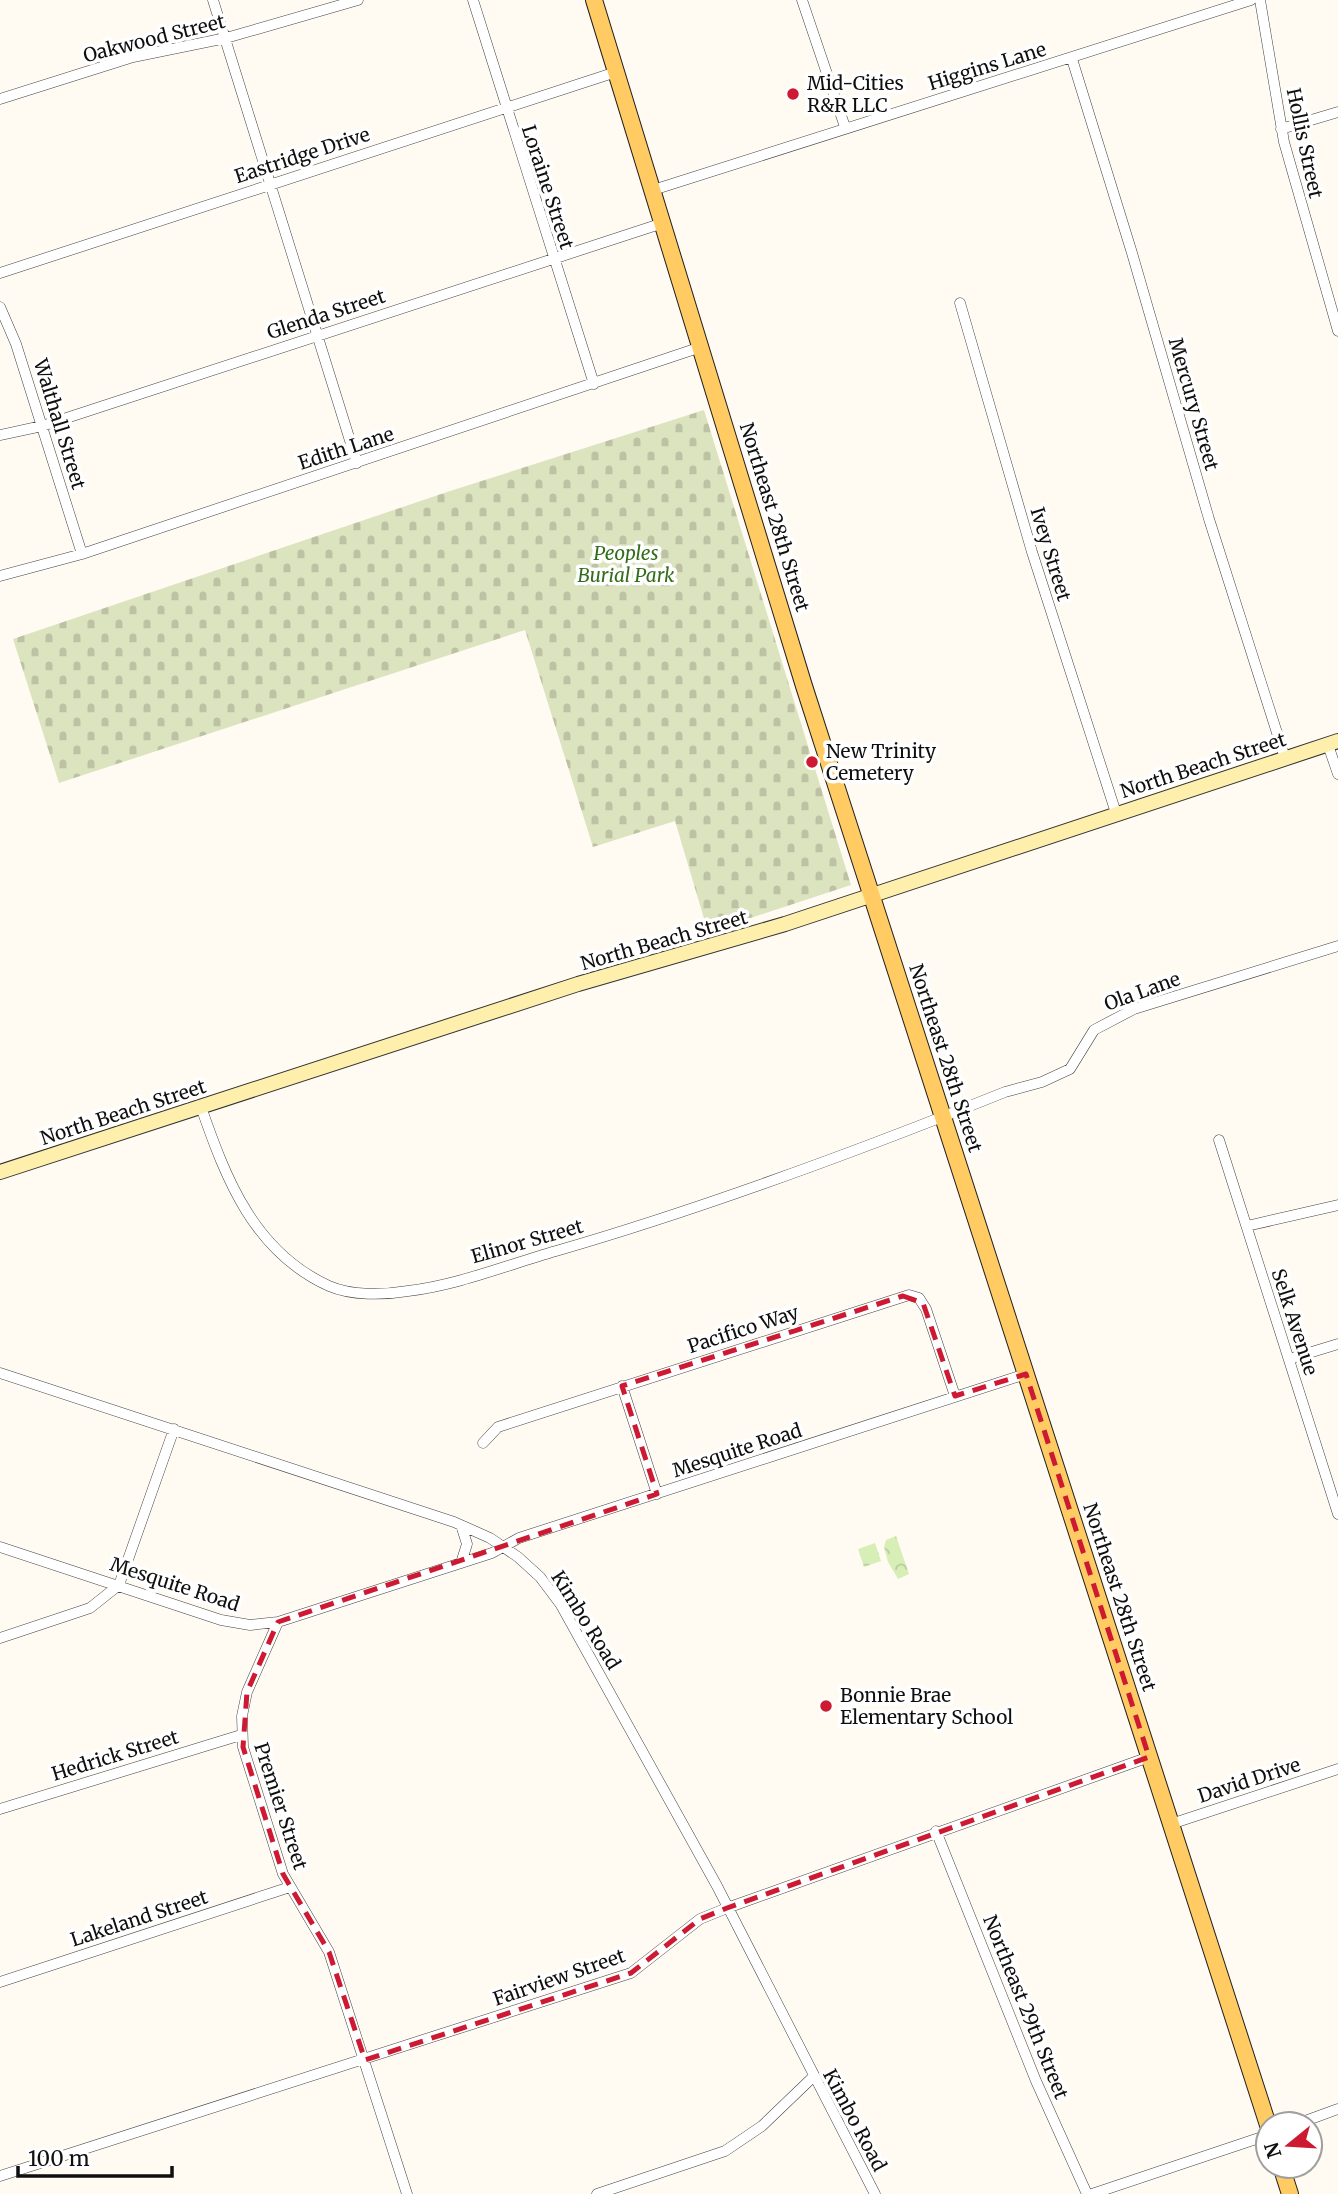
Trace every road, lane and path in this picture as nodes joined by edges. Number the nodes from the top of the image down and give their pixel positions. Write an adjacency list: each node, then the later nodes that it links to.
1 (213, 0): 8 (street)
2 (358, 0): 8 (street, Oakwood Street)
3 (473, 0): 12 (street, Loraine Street)
4 (594, 0): 10 (main road, Northeast 28th Street)
5 (802, 0): 14 (street)
6 (1251, 0): 9 (street, Higgins Lane)
7 (1260, 0): 15 (street, Hollis Street)
8 (226, 38): 11 (street, Oakwood Street); 16 (street)
9 (1072, 59): 14 (street, Higgins Lane); 33 (street, Mercury Street)
10 (616, 72): 12 (street, Eastridge Drive); 17 (main road, Northeast 28th Street)
11 (0, 99)
12 (505, 109): 16 (street, Eastridge Drive); 19 (street, Loraine Street)
13 (1338, 112): 15 (street)
14 (845, 127): 17 (street, Higgins Lane)
15 (1282, 129): 23 (street, Hollis Street)
16 (269, 184): 20 (street, Eastridge Drive); 24 (street)
17 (653, 190): 18 (main road, Northeast 28th Street)
18 (663, 223): 19 (street, Glenda Street); 25 (main road, Northeast 28th Street)
19 (552, 257): 24 (street, Glenda Street); 26 (street, Loraine Street)
20 (0, 273)
21 (960, 303): 35 (street, Ivey Street)
22 (0, 307): 27 (street, Walthall Street)
23 (1338, 331)
24 (316, 336): 27 (street, Glenda Street); 29 (street)
25 (701, 347): 26 (street, Edith Lane); 36 (main road, Northeast 28th Street)
26 (594, 384): 29 (street, Edith Lane)
27 (42, 426): 28 (street, Glenda Street); 30 (street, Walthall Street)
28 (0, 435)
29 (357, 463): 30 (street, Edith Lane)
30 (82, 554): 31 (street, Edith Lane)
31 (0, 576)
32 (1333, 743): 33 (main road, North Beach Street); 34 (street)
33 (1285, 758): 35 (main road, North Beach Street)
34 (1338, 774)
35 (1116, 813): 36 (main road, North Beach Street)
36 (872, 896): 38 (main road, North Beach Street); 39 (main road, Northeast 28th Street)
37 (1338, 946): 39 (street, Ola Lane)
38 (201, 1107): 39 (street, Elinor Street); 41 (main road, North Beach Street)
39 (943, 1117): 47 (main road, Northeast 28th Street)
40 (1219, 1140): 43 (street, Selk Avenue)
41 (0, 1172)
42 (1338, 1205): 43 (street)
43 (1247, 1226): 45 (street, Selk Avenue)
44 (1338, 1344): 45 (street)
45 (1289, 1359): 52 (street, Selk Avenue)
46 (0, 1373): 50 (street, Kimbo Road)
47 (1026, 1374): 49 (street, Mesquite Road); 63 (main road, Northeast 28th Street)
48 (622, 1387): 49 (street, Pacifico Way); 51 (street, Pacifico Way); 53 (street)
49 (955, 1396): 53 (street, Mesquite Road)
50 (174, 1429): 55 (street, Kimbo Road); 59 (street)
51 (483, 1443)
52 (1334, 1488): 54 (street, Selk Avenue)
53 (657, 1494): 57 (street, Mesquite Road)
54 (1338, 1514)
55 (461, 1525): 57 (street, Kimbo Road); 58 (street)
56 (0, 1547): 59 (street, Mesquite Road)
57 (503, 1547): 58 (street, Mesquite Road); 69 (street, Kimbo Road)
58 (461, 1563): 60 (street, Mesquite Road)
59 (119, 1585): 60 (street, Mesquite Road); 61 (street)
60 (278, 1622): 62 (street, Premier Street)
61 (0, 1638)
62 (241, 1735): 65 (street, Hedrick Street); 68 (street, Premier Street)
63 (1149, 1757): 66 (main road, Northeast 28th Street); 67 (street, Fairview Street)
64 (1338, 1769): 66 (street, David Drive)
65 (0, 1809)
66 (1171, 1824): 73 (main road, Northeast 28th Street)
67 (936, 1831): 69 (street, Fairview Street); 79 (street, Northeast 29th Street)
68 (290, 1887): 70 (street, Lakeland Street); 71 (street, Premier Street)
69 (727, 1908): 71 (street, Fairview Street); 72 (street, Kimbo Road)
70 (0, 1982)
71 (365, 2060): 75 (street, Fairview Street); 76 (street, Premier Street)
72 (813, 2077): 77 (street); 78 (street, Kimbo Road)
73 (1263, 2110)
74 (1254, 2140): 79 (street)
75 (0, 2176)
76 (407, 2194)
77 (597, 2194)
78 (875, 2194)
79 (1090, 2194)

